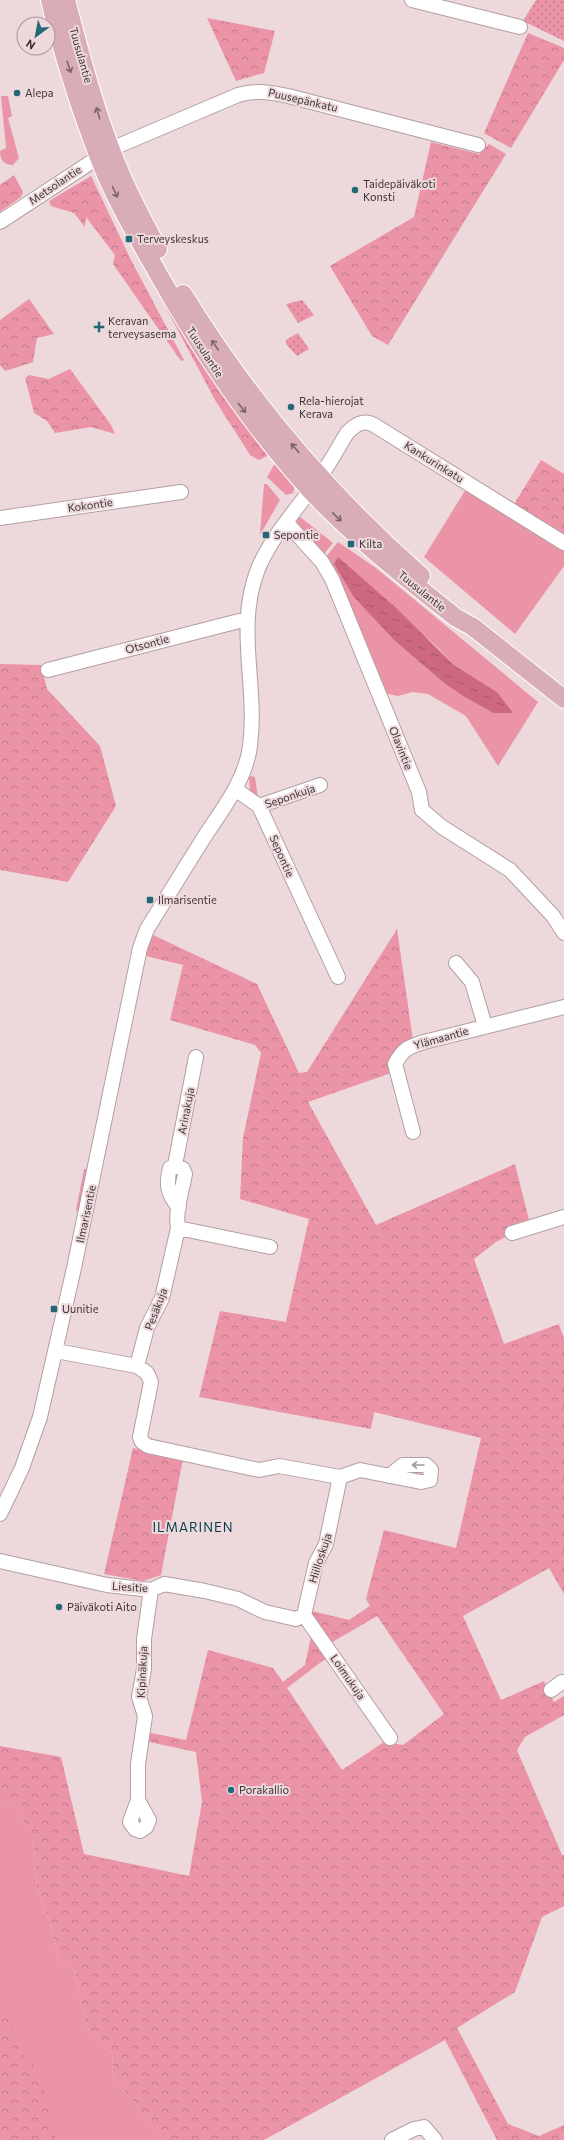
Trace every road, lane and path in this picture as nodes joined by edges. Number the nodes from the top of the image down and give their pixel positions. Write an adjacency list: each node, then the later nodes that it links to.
1 (50, 0): 6 (main road, Tuusulantie, one-way to 6)
2 (66, 0): 6 (main road, Tuusulantie, one-way to 2)
3 (412, 0): 4 (street)
4 (520, 27)
5 (478, 145): 6 (street, Puusepänkatu)
6 (105, 153): 7 (street, Metsolantie); 8 (main road, Tuusulantie)
7 (0, 222)
8 (315, 483): 11 (street); 12 (street, Kankurinkatu); 15 (main road, Tuusulantie)
9 (181, 492): 10 (street, Kokontie)
10 (0, 518)
11 (286, 522): 13 (street); 19 (street, Olavintie)
12 (564, 543)
13 (247, 619): 14 (street, Otsontie); 17 (street)
14 (48, 670)
15 (560, 694)
16 (320, 785): 18 (street, Seponkuja)
17 (235, 788): 18 (street, Sepontie); 31 (street, Ilmarisentie)
18 (259, 806): 21 (street, Sepontie)
19 (564, 933)
20 (456, 963): 23 (street)
21 (338, 977)
22 (564, 1007): 23 (street, Ylämaantie)
23 (485, 1026): 25 (street, Ylämaantie)
24 (196, 1057): 26 (street, Arinakuja)
25 (412, 1132)
26 (175, 1165): 28 (street, Pesäkuja)
27 (564, 1217): 29 (street)
28 (178, 1228): 30 (street); 32 (street, Pesäkuja)
29 (512, 1234)
30 (270, 1247)
31 (56, 1351): 32 (street); 35 (street, Ilmarisentie)
32 (137, 1366): 34 (street)
33 (389, 1476): 34 (street)
34 (340, 1477): 38 (street, Hiilloskuja)
35 (0, 1514)
36 (0, 1561): 37 (street, Liesitie)
37 (151, 1590): 38 (street, Liesitie); 40 (street, Kipinäkuja)
38 (304, 1615): 39 (street, Loimukuja)
39 (390, 1738)
40 (138, 1800)
41 (392, 2140): 42 (street)
42 (435, 2140)

